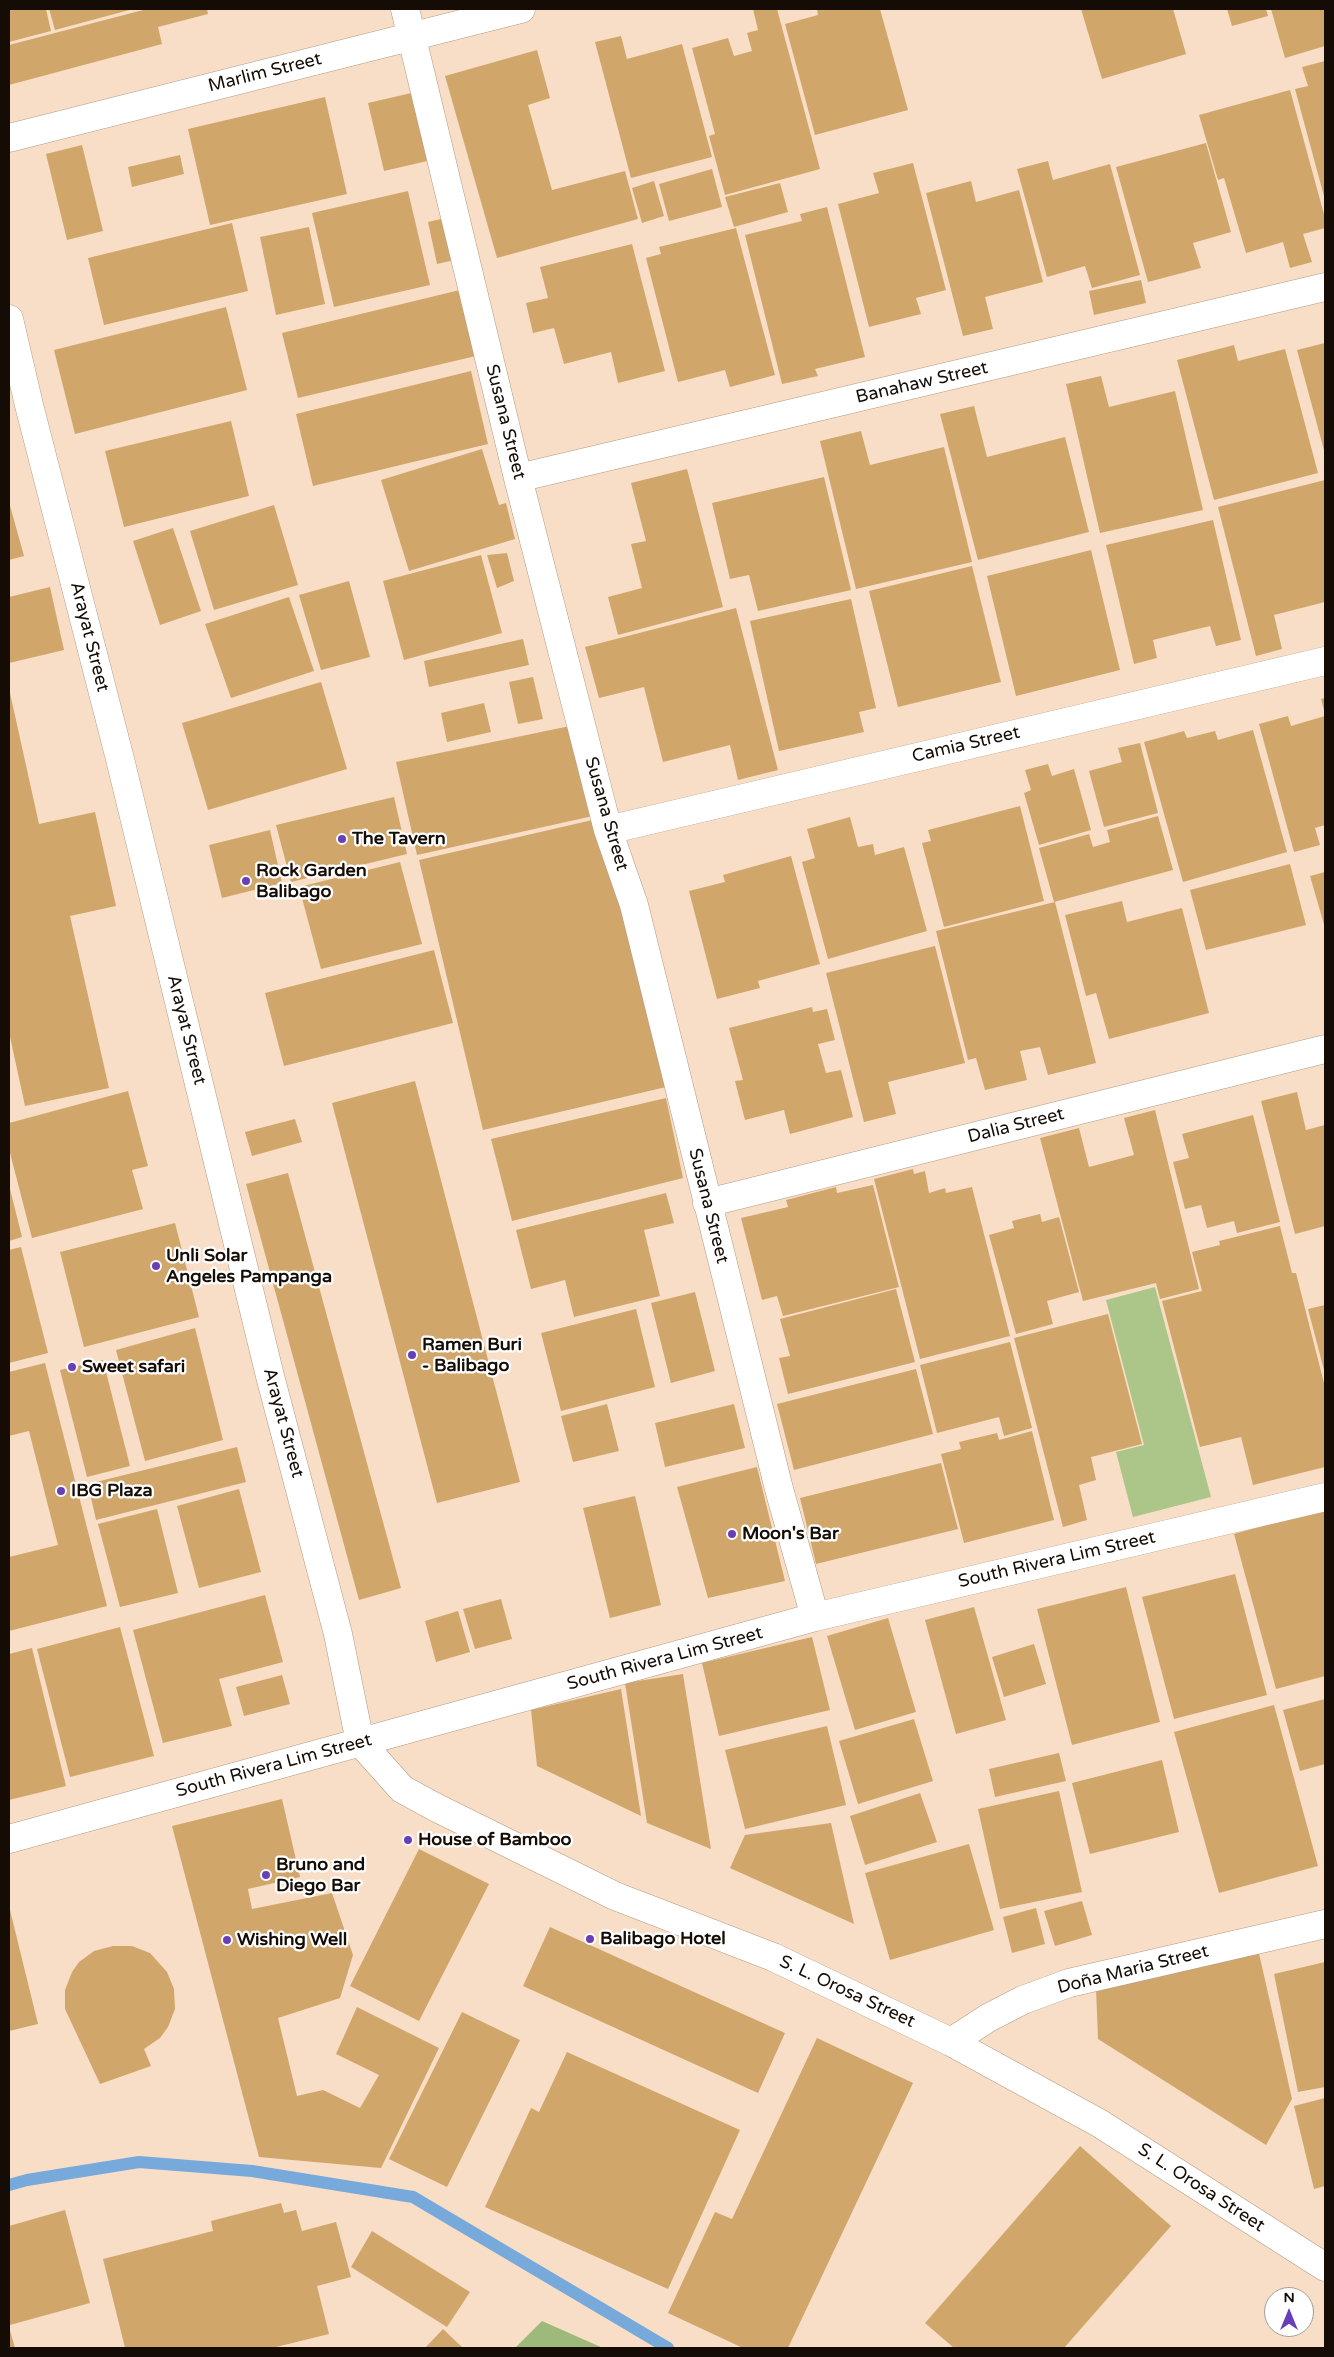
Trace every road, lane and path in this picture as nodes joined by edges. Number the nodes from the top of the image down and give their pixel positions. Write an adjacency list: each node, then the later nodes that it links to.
1 (405, 9): 3 (street, Susana Street)
2 (521, 9): 3 (street, Marlim Street)
3 (411, 37): 4 (street, Marlim Street); 7 (street, Susana Street)
4 (9, 138)
5 (1325, 287): 7 (street, Banahaw Street)
6 (9, 319): 14 (street, Arayat Street)
7 (518, 478): 9 (street, Susana Street)
8 (1325, 661): 9 (street, Camia Street)
9 (608, 830): 11 (street, Susana Street)
10 (1325, 1049): 11 (street, Dalia Street)
11 (707, 1203): 13 (street, Susana Street)
12 (1325, 1497): 13 (street, South Rivera Lim Street)
13 (816, 1617): 14 (street, South Rivera Lim Street)
14 (360, 1742): 15 (street, South Rivera Lim Street); 17 (street, S. L. Orosa Street)
15 (9, 1839)
16 (1325, 1924): 17 (street, Doña Maria Street)
17 (951, 2042): 18 (street, S. L. Orosa Street)
18 (1325, 2267)

